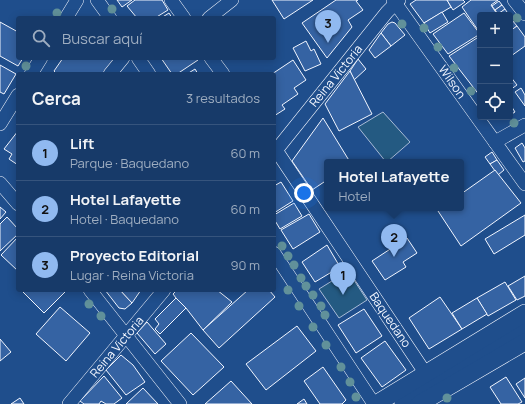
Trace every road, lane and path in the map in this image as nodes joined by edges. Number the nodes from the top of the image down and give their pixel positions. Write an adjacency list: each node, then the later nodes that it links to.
1 (77, 0): 8 (street)
2 (97, 0): 9 (street)
3 (171, 0): 10 (street)
4 (232, 0): 11 (street)
5 (514, 0): 7 (street)
6 (396, 1): 23 (street, Wilson); 24 (street, Reina Victoria)
7 (525, 14)
8 (67, 16)
9 (109, 16)
10 (183, 16)
11 (212, 16)
12 (40, 60): 16 (street)
13 (121, 60): 17 (street)
14 (140, 60): 18 (street)
15 (212, 60): 19 (street)
16 (32, 72)
17 (112, 72)
18 (148, 72)
19 (222, 72)
20 (16, 98): 21 (street)
21 (0, 124)
22 (525, 125): 23 (street)
23 (495, 142): 27 (street, Wilson)
24 (276, 149)
25 (276, 151): 36 (street, Baquedano)
26 (0, 183): 28 (street)
27 (525, 184)
28 (16, 202)
29 (276, 256): 39 (street)
30 (92, 292): 34 (street)
31 (162, 292): 34 (street, Reina Victoria)
32 (525, 313): 36 (main road)
33 (525, 328): 40 (street)
34 (126, 337): 37 (street, Reina Victoria); 38 (street)
35 (525, 342): 41 (main road)
36 (426, 374): 39 (main road)
37 (69, 404)
38 (180, 404)
39 (375, 404)
40 (401, 404)
41 (419, 404)

